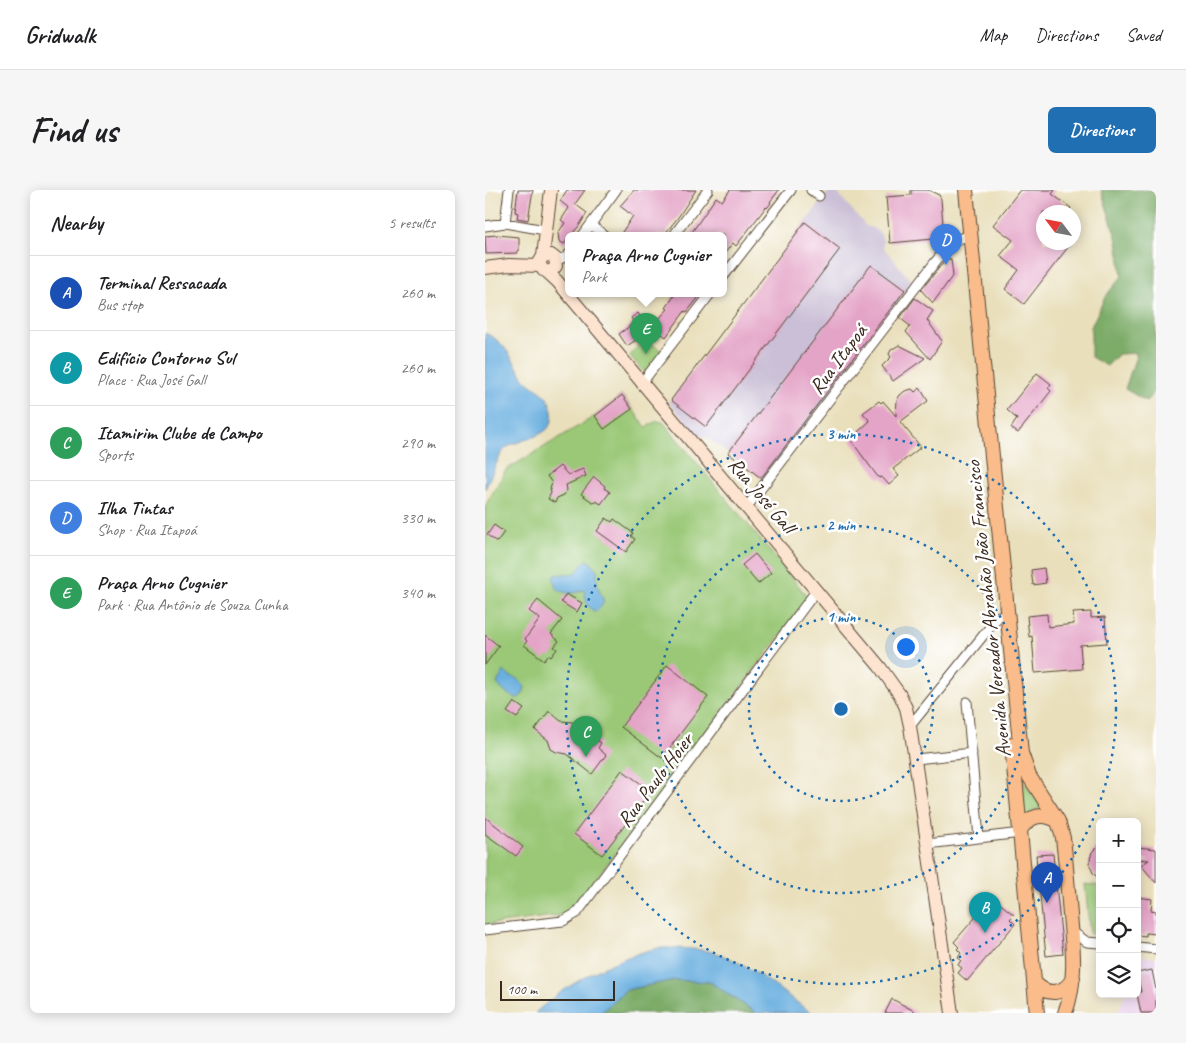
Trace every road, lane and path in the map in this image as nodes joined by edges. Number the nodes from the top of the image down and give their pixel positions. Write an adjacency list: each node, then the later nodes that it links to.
1 (509, 190): 10 (street)
2 (551, 190): 17 (main road)
3 (616, 190): 11 (street)
4 (708, 190): 15 (street)
5 (791, 190): 21 (street)
6 (811, 190): 9 (street)
7 (959, 190): 16 (main road, Avenida Vereador Abrahão João Francisco)
8 (965, 190): 33 (main road, Avenida Vereador Abrahão João Francisco)
9 (819, 196)
10 (505, 223): 12 (street); 17 (street)
11 (591, 225): 13 (street); 14 (street)
12 (485, 226)
13 (585, 232)
14 (600, 232)
15 (676, 232)
16 (964, 236): 26 (street, Rua Itapoá); 28 (main road, Avenida Vereador Abrahão João Francisco)
17 (544, 237): 19 (main road)
18 (565, 257): 19 (street)
19 (547, 262): 20 (main road); 22 (main road, Rua José Gall)
20 (485, 268)
21 (727, 272)
22 (565, 292)
23 (569, 297): 25 (main road, Rua José Gall)
24 (708, 297): 25 (street)
25 (641, 384): 26 (main road, Rua José Gall)
26 (746, 508): 27 (main road, Rua José Gall)
27 (817, 591): 30 (main road, Rua José Gall); 37 (street, Rua Paulo Hoier)
28 (999, 616): 30 (street); 34 (main road, Avenida Vereador Abrahão João Francisco)
29 (967, 702): 31 (street)
30 (910, 726): 32 (main road, Rua José Gall)
31 (972, 753): 32 (street); 35 (street)
32 (916, 759): 36 (main road, Rua José Gall)
33 (1058, 821): 34 (main road); 38 (main road, Avenida Vereador Abrahão João Francisco)
34 (1021, 831): 35 (street); 45 (main road, Avenida Vereador Abrahão João Francisco)
35 (979, 838): 36 (street)
36 (927, 844): 46 (main road, Rua José Gall)
37 (485, 930)
38 (1071, 931): 39 (street); 43 (main road, Avenida Vereador Abrahão João Francisco)
39 (1087, 942): 40 (street); 43 (street)
40 (1096, 943)
41 (1141, 947): 42 (street)
42 (1156, 949)
43 (1073, 950): 44 (main road, Avenida Vereador Abrahão João Francisco)
44 (1073, 978): 45 (main road); 48 (main road, Avenida Vereador Abrahão João Francisco)
45 (1035, 982): 47 (main road, Avenida Vereador Abrahão João Francisco)
46 (952, 1013)
47 (1037, 1013)
48 (1065, 1013)

